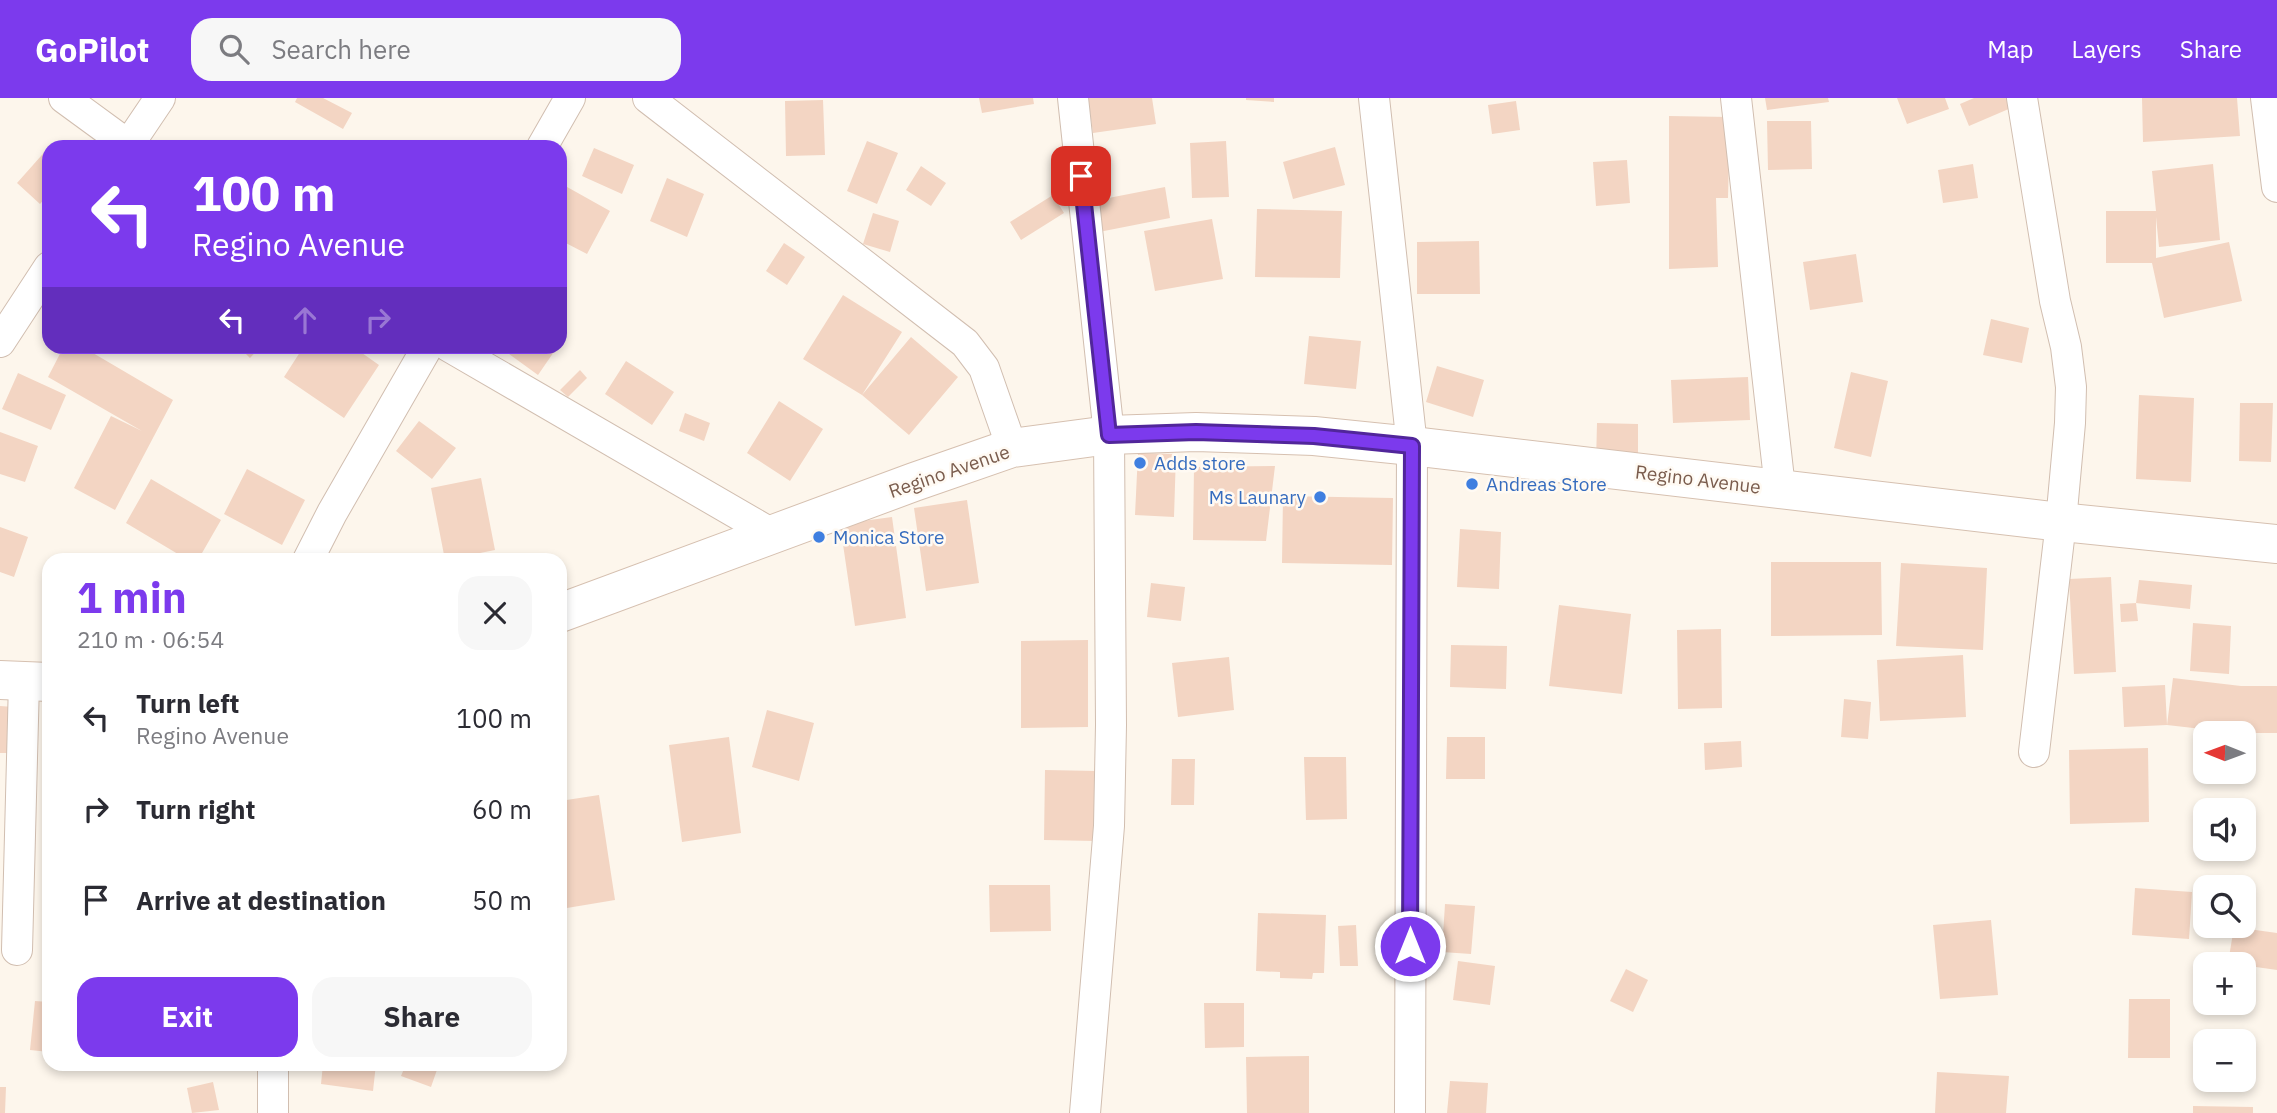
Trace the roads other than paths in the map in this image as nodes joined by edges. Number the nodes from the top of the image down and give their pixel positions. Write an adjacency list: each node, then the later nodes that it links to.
1 (64, 98): 10 (street)
2 (160, 98): 11 (street)
3 (570, 98): 12 (street)
4 (648, 98): 20 (street)
5 (1073, 98): 18 (street)
6 (1374, 98): 19 (street)
7 (1736, 98): 21 (street)
8 (2022, 98): 22 (street)
9 (2266, 98): 13 (street)
10 (121, 140)
11 (133, 140)
12 (546, 140)
13 (2277, 187)
14 (42, 278): 15 (street)
15 (0, 342)
16 (423, 354): 25 (street)
17 (462, 354): 23 (street)
18 (1109, 435): 19 (street, Regino Avenue); 20 (street, Regino Avenue); 32 (street)
19 (1412, 446): 21 (street, Regino Avenue); 33 (street)
20 (1012, 448): 23 (street, Regino Avenue)
21 (1780, 488): 22 (street, Regino Avenue)
22 (2061, 522): 24 (street, Regino Avenue); 28 (street)
23 (774, 535): 26 (street, Regino Avenue)
24 (2277, 544)
25 (312, 553)
26 (567, 610)
27 (24, 681): 29 (street)
28 (2034, 752)
29 (17, 950)
30 (274, 1071): 31 (street)
31 (273, 1113)
32 (1085, 1113)
33 (1410, 1113)

